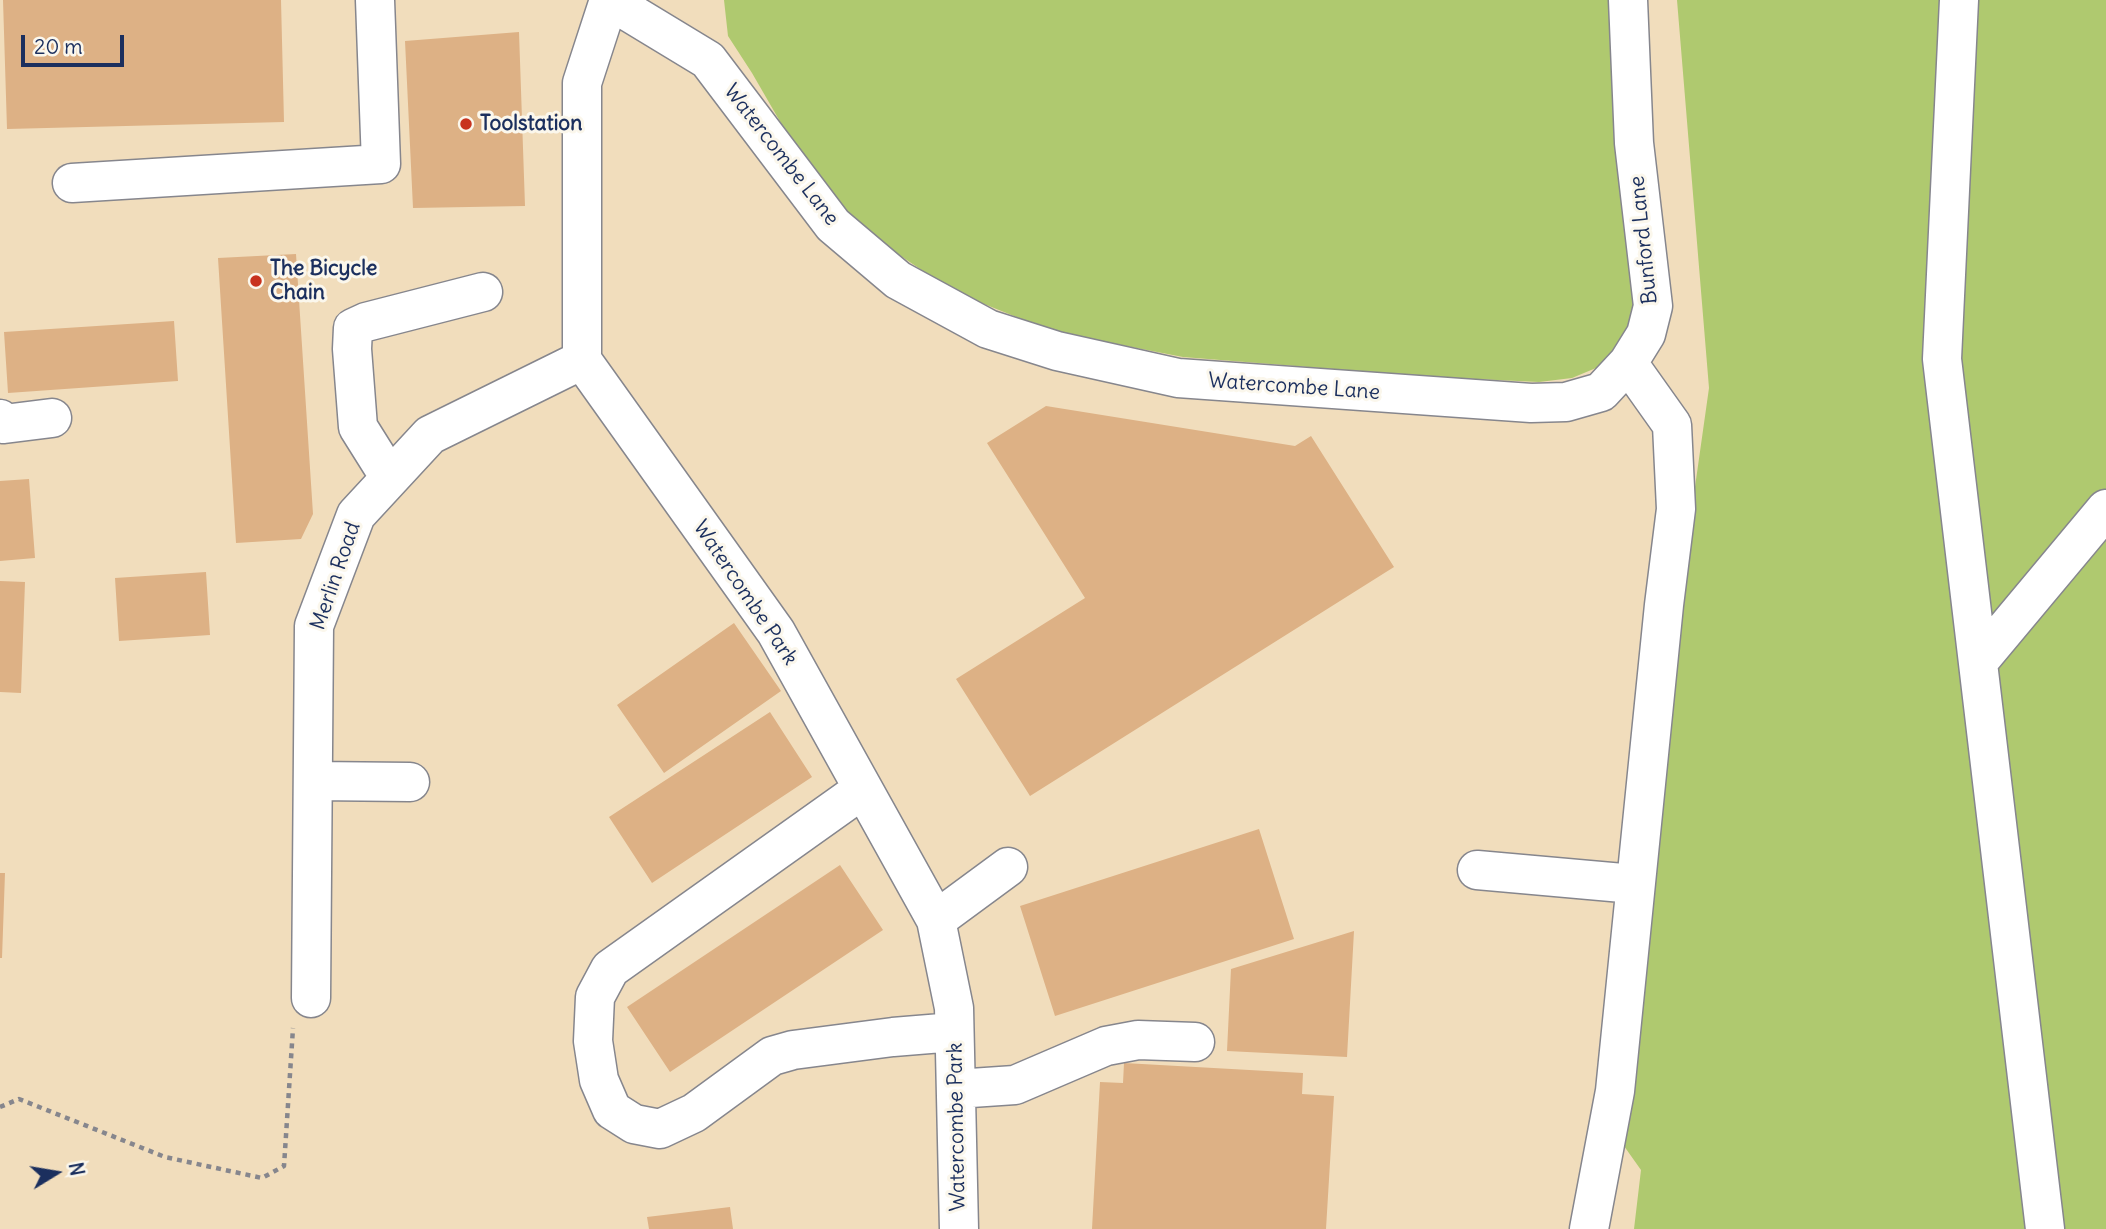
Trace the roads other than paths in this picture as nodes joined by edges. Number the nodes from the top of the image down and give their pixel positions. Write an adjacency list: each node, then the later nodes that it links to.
1 (375, 0): 5 (street)
2 (609, 0): 7 (street); 9 (street, Watercombe Lane)
3 (1628, 0): 8 (street, Bunford Lane)
4 (1959, 0): 14 (street)
5 (72, 183)
6 (483, 292): 12 (street)
7 (582, 360): 12 (street, Merlin Road); 17 (street, Watercombe Park)
8 (1628, 363): 9 (street, Bunford Lane); 20 (street)
9 (1531, 403)
10 (52, 418): 11 (street)
11 (0, 419)
12 (390, 478): 15 (street, Merlin Road)
13 (2106, 509): 14 (street)
14 (1979, 661): 28 (street)
15 (314, 781): 16 (street); 22 (street, Merlin Road)
16 (410, 782)
17 (863, 789): 21 (street, Watercombe Park); 23 (street)
18 (1008, 867): 21 (street)
19 (1477, 870): 20 (street)
20 (1634, 884): 27 (street)
21 (936, 920): 23 (street, Watercombe Park)
22 (311, 998)
23 (954, 1032): 25 (street, Watercombe Park)
24 (1195, 1042): 25 (street)
25 (956, 1089): 26 (street, Watercombe Park)
26 (959, 1229)
27 (1589, 1229)
28 (2045, 1229)

